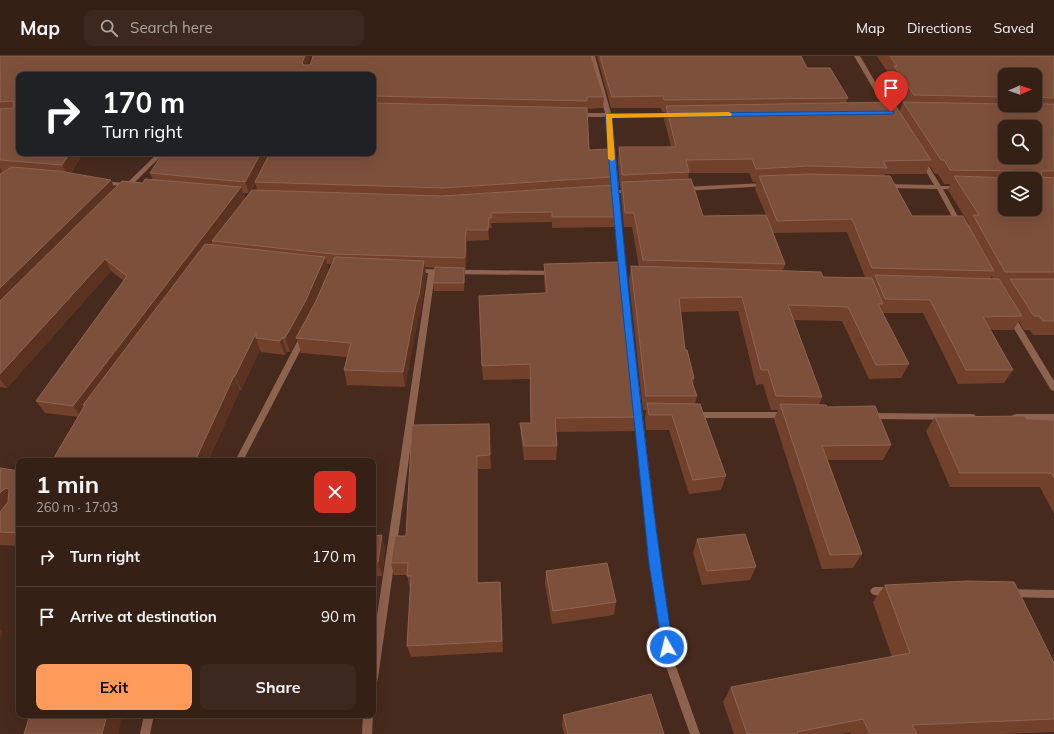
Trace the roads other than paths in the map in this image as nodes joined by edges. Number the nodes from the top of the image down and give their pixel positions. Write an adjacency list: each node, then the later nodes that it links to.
1 (592, 56): 7 (street)
2 (857, 56): 3 (street)
3 (891, 112): 4 (street); 8 (street)
4 (883, 113)
5 (569, 115): 7 (street)
6 (680, 115): 7 (street)
7 (609, 116): 20 (street)
8 (897, 116)
9 (158, 156): 12 (street)
10 (919, 156): 16 (street)
11 (97, 182): 12 (street)
12 (128, 185): 14 (street); 22 (street)
13 (773, 185): 18 (street)
14 (136, 186)
15 (876, 186): 16 (street)
16 (939, 188): 17 (street); 23 (street)
17 (969, 188)
18 (678, 189)
19 (638, 191): 20 (street)
20 (614, 192): 21 (street); 46 (street)
21 (599, 193)
22 (117, 196)
23 (965, 235)
24 (410, 271): 25 (street)
25 (432, 272): 26 (street); 41 (street)
26 (559, 273)
27 (1006, 309): 29 (street)
28 (308, 329): 36 (street)
29 (1054, 388)
30 (687, 414): 31 (street)
31 (798, 415)
32 (862, 416): 33 (street)
33 (982, 417)
34 (1006, 417): 35 (street)
35 (1054, 417)
36 (241, 458)
37 (875, 591): 38 (street)
38 (899, 591)
39 (1000, 593): 40 (street)
40 (1054, 594)
41 (376, 657)
42 (148, 718): 44 (street)
43 (368, 718): 45 (street)
44 (145, 734)
45 (367, 734)
46 (695, 734)

